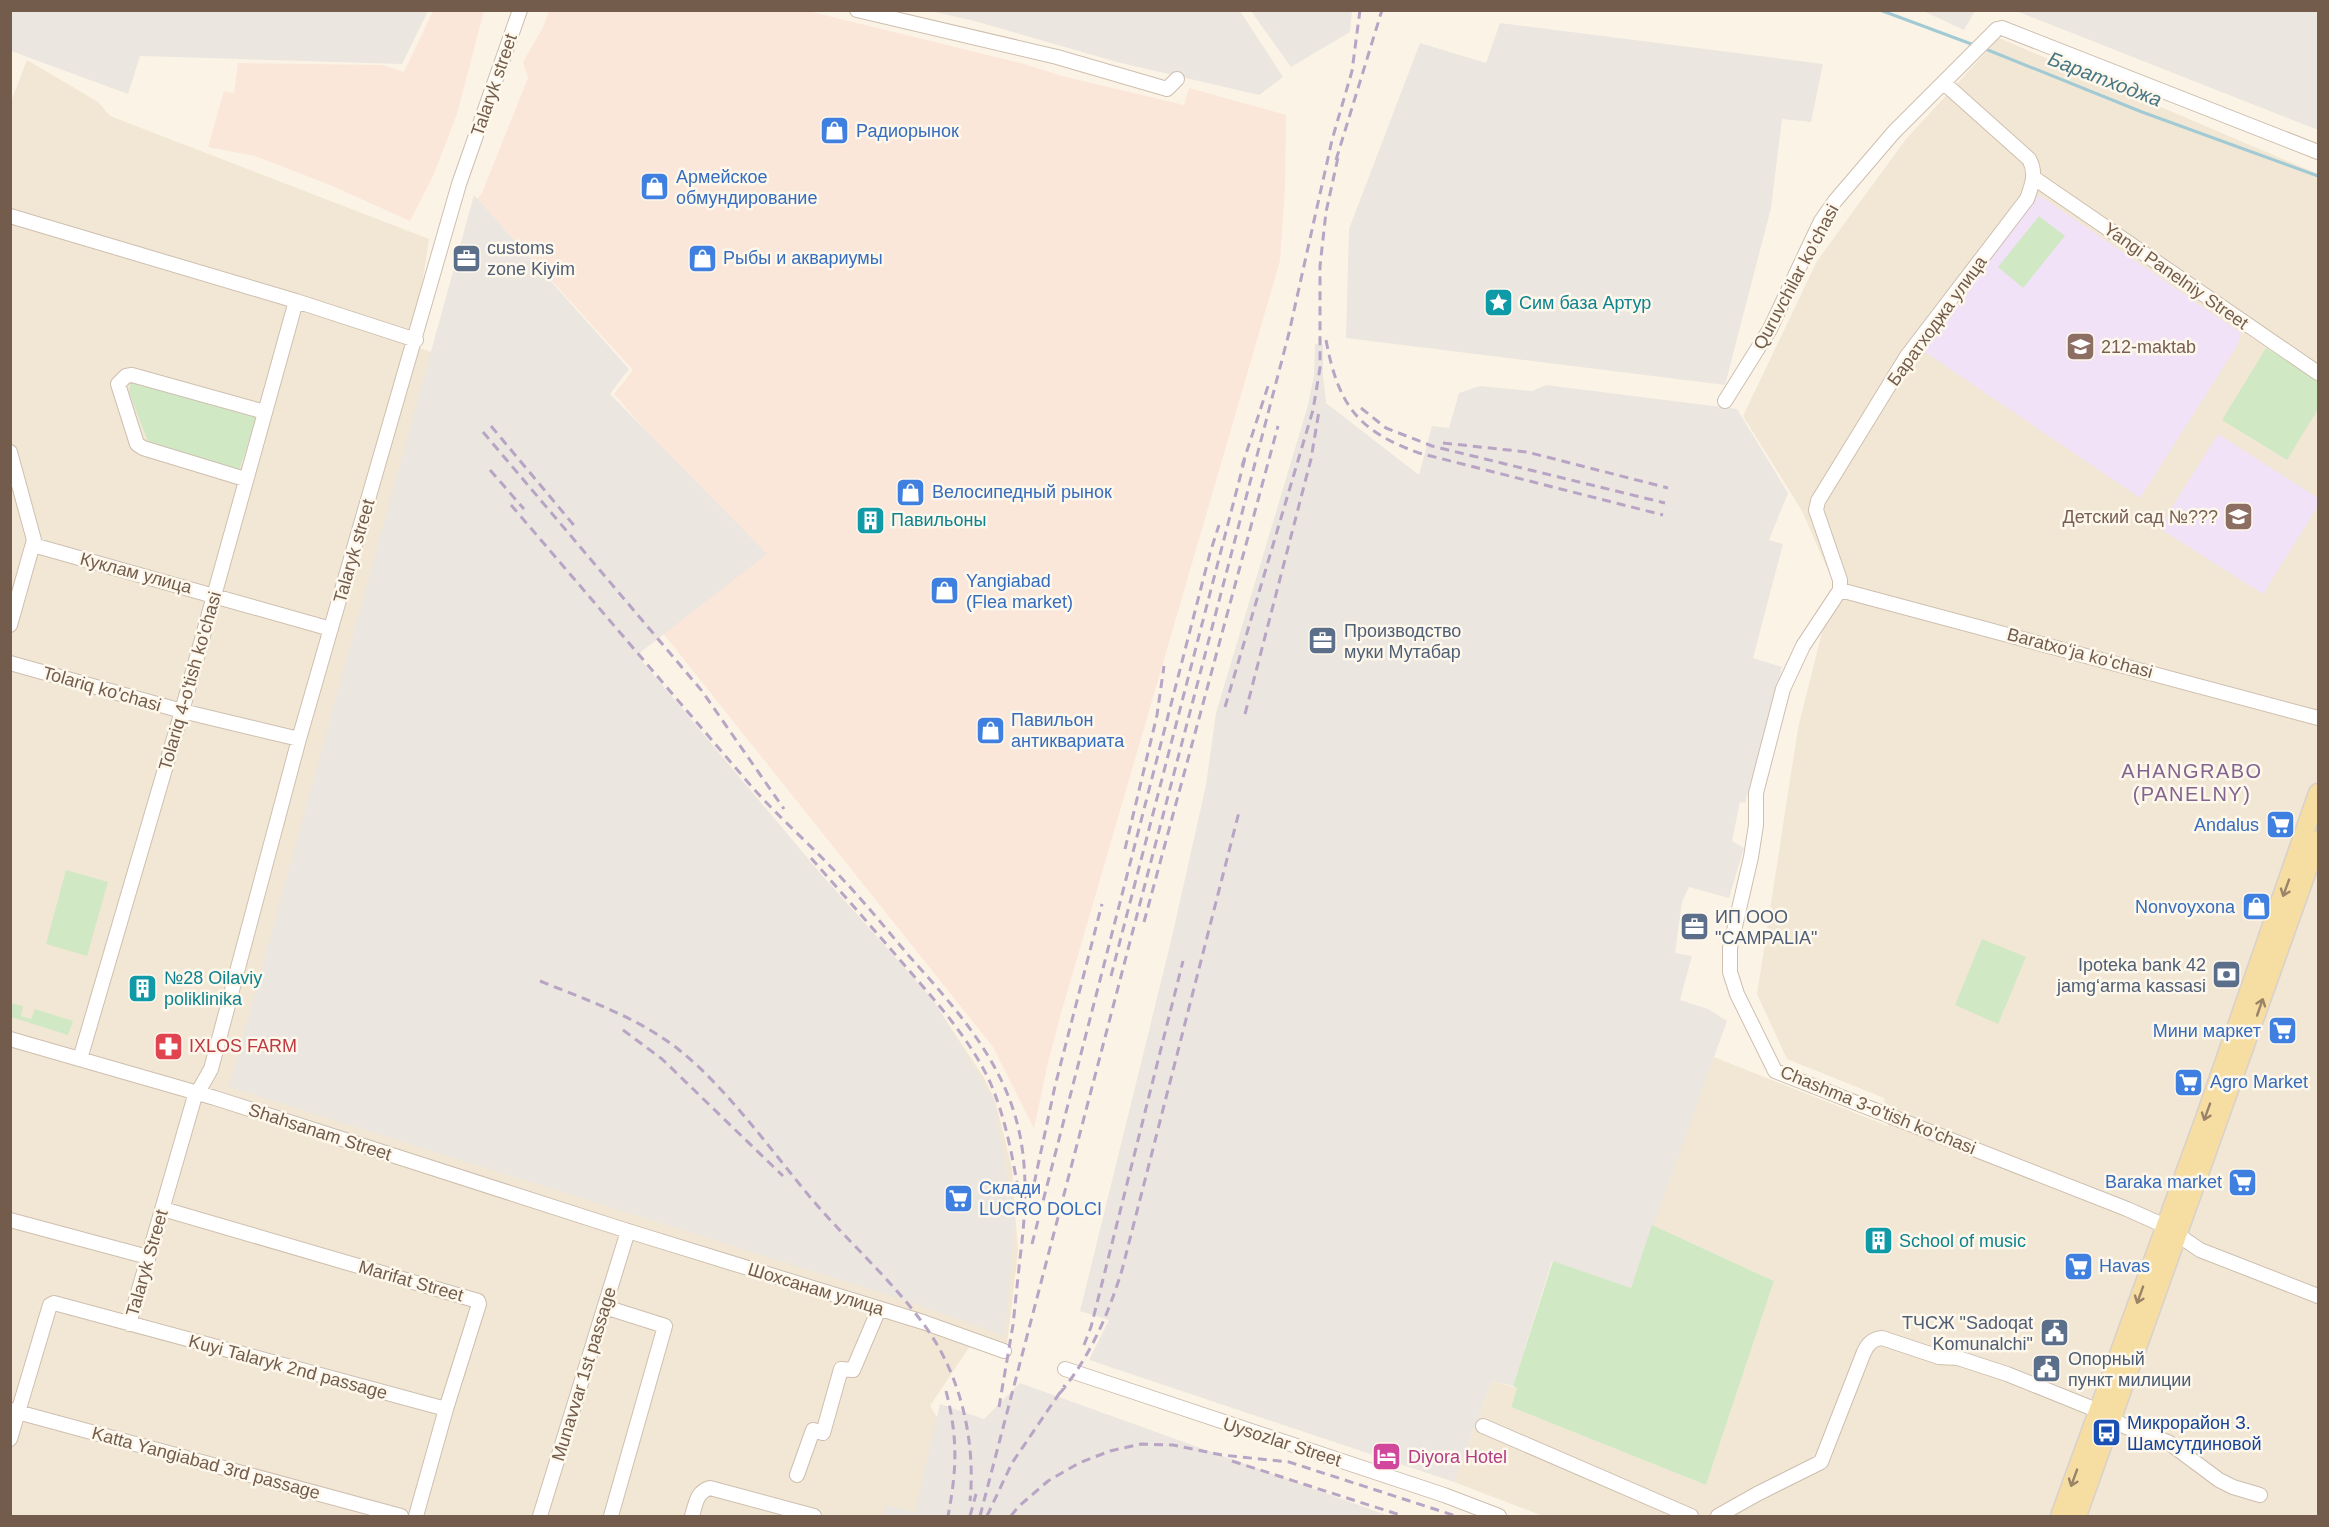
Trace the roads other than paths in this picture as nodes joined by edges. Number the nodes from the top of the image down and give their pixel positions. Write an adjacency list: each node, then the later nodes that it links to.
1 (520, 10): 9 (street, Talaryk street)
2 (857, 10): 3 (street)
3 (1177, 79)
4 (1944, 83): 5 (street, Quruvchilar ko'chasi); 6 (street); 11 (street, Quruvchilar ko'chasi)
5 (2319, 152)
6 (2034, 178): 10 (street, Yangi Panelniy Street); 16 (street, Баратходжа улица)
7 (10, 216): 8 (street)
8 (296, 301): 9 (street); 12 (street, Tolariq 4-o'tish ko'chasi)
9 (416, 340): 19 (street, Talaryk street)
10 (2319, 373)
11 (1725, 401)
12 (265, 412): 14 (street, Tolariq 4-o'tish ko'chasi); 14 (street)
13 (10, 452): 15 (street)
14 (245, 479): 17 (street, Tolariq 4-o'tish ko'chasi)
15 (33, 545): 17 (street, Куклам улица); 18 (street)
16 (1840, 590): 22 (street, Baratxoʻja koʻchasi); 32 (street, Chashma 3-o'tish ko'chasi)
17 (215, 595): 19 (street, Куклам улица); 21 (street, Tolariq 4-o'tish ko'chasi)
18 (10, 625)
19 (331, 629): 23 (street, Talaryk street)
20 (10, 663): 21 (street, Tolariq ko'chasi)
21 (182, 711): 23 (street, Tolariq ko'chasi); 28 (street, Tolariq 4-o'tish ko'chasi)
22 (2319, 718)
23 (299, 739): 29 (street, Talaryk street)
24 (2319, 793): 26 (main road)
25 (2319, 840): 26 (main road)
26 (2302, 865): 32 (main road)
27 (10, 1039): 28 (street, Shahsanam Street)
28 (80, 1059): 29 (street, Shahsanam Street)
29 (196, 1092): 30 (street, Talaryk Street); 33 (street, Shahsanam Street)
30 (163, 1209): 34 (street, Talaryk Street); 41 (street, Marifat Street)
31 (10, 1220): 34 (street)
32 (2172, 1230): 35 (street, Chashma 3-o'tish ko'chasi); 43 (main road)
33 (628, 1231): 36 (street, Munavvar 1st passage); 37 (street, Шохсанам улица)
34 (148, 1257): 38 (street, Talaryk Street)
35 (2319, 1296)
36 (604, 1307): 50 (street, Munavvar 1st passage); 51 (street)
37 (879, 1308): 39 (street, Шохсанам улица); 46 (street)
38 (129, 1324): 41 (street, Kuyi Talaryk 2nd passage); 42 (street, Talaryk Street)
39 (1004, 1351)
40 (1065, 1369): 54 (street, Uysozlar Street)
41 (446, 1409): 49 (street, Marifat Street)
42 (14, 1411): 45 (street, Talaryk Street); 48 (street, Katta Yangiabad 3rd passage)
43 (2105, 1415): 47 (street); 56 (street); 57 (main road, one-way to 57); 58 (main road)
44 (1483, 1426): 55 (street)
45 (10, 1439)
46 (797, 1474)
47 (2260, 1495)
48 (401, 1516)
49 (416, 1516)
50 (540, 1516)
51 (611, 1516)
52 (692, 1516): 53 (street)
53 (814, 1516)
54 (1499, 1516)
55 (1691, 1516)
56 (1718, 1516)
57 (2060, 1516)
58 (2077, 1516)

